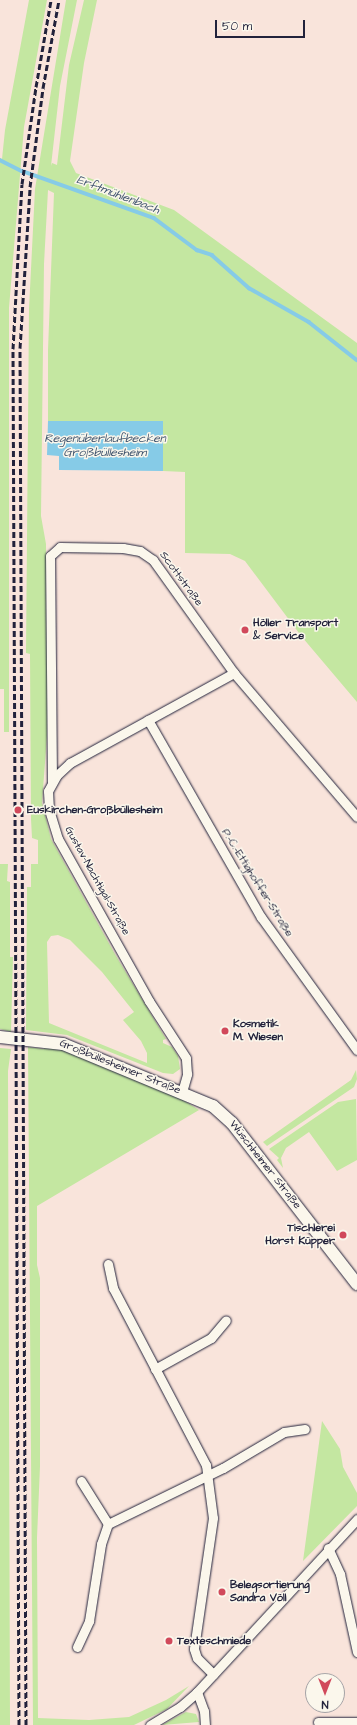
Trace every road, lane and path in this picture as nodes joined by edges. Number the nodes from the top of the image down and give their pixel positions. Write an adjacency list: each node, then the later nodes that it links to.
1 (234, 673): 2 (street); 3 (street, Scottstraße); 4 (street, Scottstraße)
2 (148, 720): 3 (street); 6 (street, P.-C.-Ettighoffer-Straße)
3 (52, 782): 7 (street, Gustav-Nachtigal-Straße)
4 (357, 817)
5 (0, 1037): 7 (street, Großbüllesheimer Straße)
6 (357, 1050)
7 (182, 1092): 8 (street, Großbüllesheimer Straße)
8 (213, 1106): 10 (street, Wüschheimer Straße)
9 (108, 1264): 12 (street)
10 (357, 1284)
11 (226, 1320): 12 (street)
12 (155, 1369): 14 (street)
13 (305, 1429): 14 (street)
14 (208, 1475): 17 (street); 21 (street)
15 (81, 1481): 17 (street)
16 (357, 1519): 18 (street)
17 (108, 1524): 19 (street)
18 (328, 1548): 20 (street); 21 (street)
19 (77, 1647)
20 (357, 1652)
21 (213, 1674): 22 (street)
22 (197, 1692): 25 (street); 26 (street)
23 (318, 1722): 24 (street)
24 (357, 1722)
25 (150, 1725)
26 (205, 1725)

